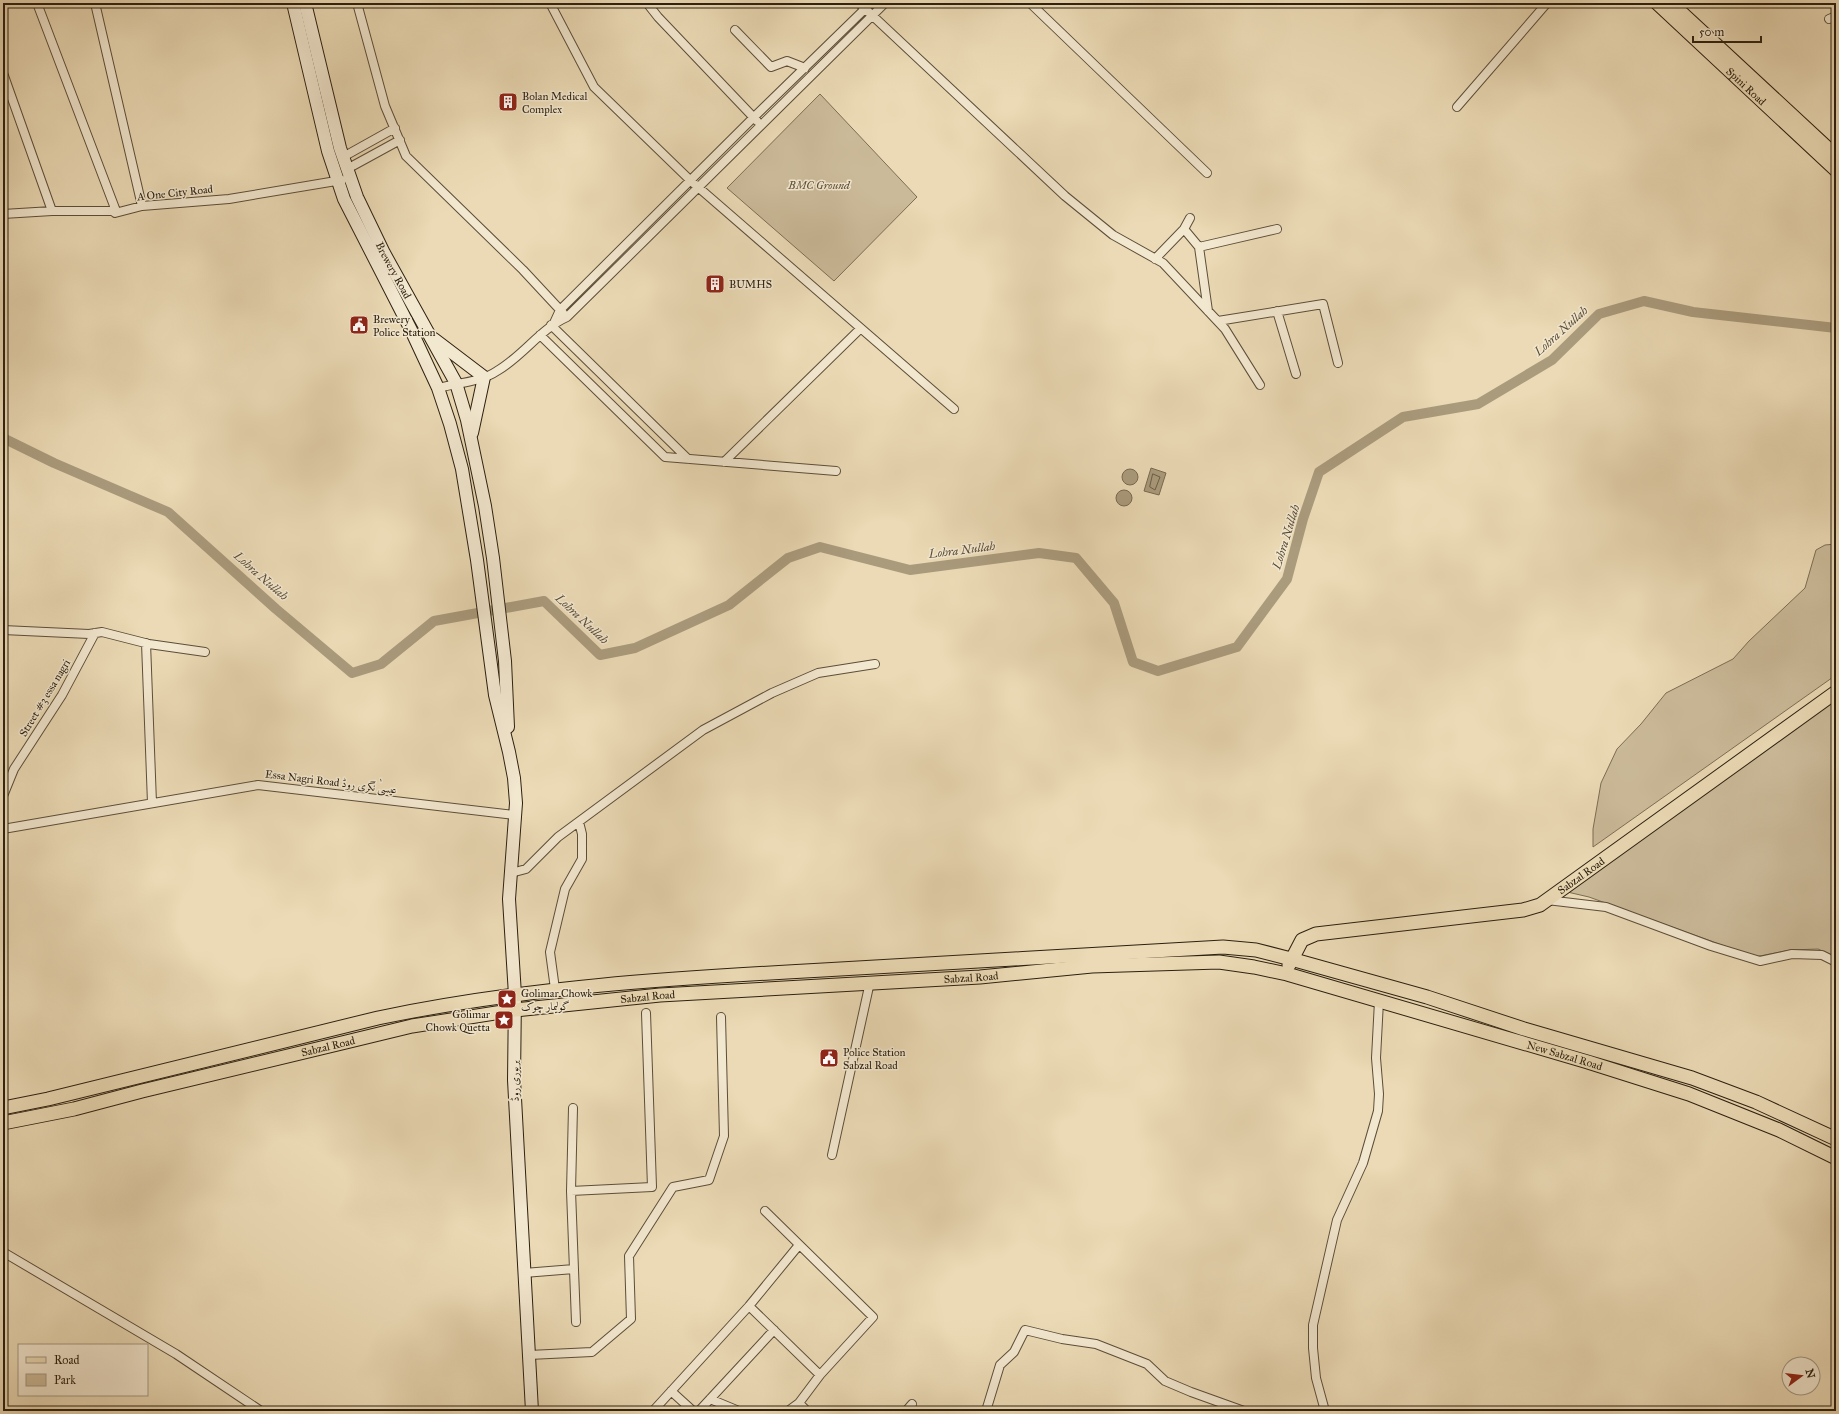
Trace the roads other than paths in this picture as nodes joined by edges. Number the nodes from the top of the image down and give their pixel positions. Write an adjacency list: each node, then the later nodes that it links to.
1 (37, 3): 34 (street)
2 (95, 3): 32 (street)
3 (293, 3): 29 (main road, Brewery Road)
4 (305, 3): 25 (main road, Brewery Road)
5 (357, 3): 22 (street)
6 (550, 3): 30 (street)
7 (647, 3): 20 (street)
8 (871, 3): 14 (street)
9 (885, 3): 15 (street)
10 (1030, 3): 27 (street)
11 (1547, 3): 19 (street)
12 (1657, 3): 26 (main road, Spini Road)
13 (1671, 3): 24 (main road)
14 (862, 6): 15 (street); 17 (street)
15 (871, 16): 21 (street); 40 (street)
16 (734, 30): 17 (street)
17 (805, 68): 20 (street)
18 (3, 73): 33 (street)
19 (1457, 107)
20 (753, 118): 21 (street); 30 (street)
21 (760, 125): 31 (street)
22 (395, 128): 23 (street); 25 (street)
23 (400, 140): 28 (street, A One City Road); 41 (street)
24 (1836, 156)
25 (343, 157): 28 (main road, Brewery Road)
26 (1836, 170)
27 (1207, 173)
28 (349, 174): 29 (street, A One City Road); 49 (main road, Brewery Road)
29 (338, 180): 32 (street, A One City Road); 55 (main road, Brewery Road)
30 (691, 181): 31 (street); 41 (street)
31 (699, 188): 44 (street); 47 (street)
32 (142, 206): 34 (street, A One City Road)
33 (52, 212): 34 (street, A One City Road); 35 (street, A One City Road)
34 (116, 212)
35 (3, 214)
36 (1190, 218): 37 (street)
37 (1184, 229): 39 (street); 40 (street)
38 (1277, 229): 39 (street)
39 (1199, 247): 42 (street)
40 (1155, 259): 42 (street)
41 (560, 310): 44 (street); 46 (street)
42 (1208, 311): 45 (street)
43 (1277, 311): 45 (street); 50 (street); 51 (street)
44 (567, 316): 46 (street)
45 (1218, 321): 54 (street)
46 (553, 324): 48 (street); 58 (street)
47 (860, 329): 56 (street); 59 (street)
48 (540, 335): 52 (street); 58 (street)
49 (430, 336): 52 (main road); 53 (main road, Brewery Road)
50 (1338, 363)
51 (1296, 374)
52 (484, 377): 53 (street); 57 (main road)
53 (456, 384): 55 (street); 57 (main road, Brewery Road)
54 (1260, 385)
55 (438, 388): 67 (main road, Brewery Road)
56 (954, 409)
57 (471, 436): 67 (main road, Brewery Road)
58 (688, 459): 59 (street)
59 (724, 462): 60 (street)
60 (836, 471)
61 (3, 630): 62 (street)
62 (95, 633): 63 (street); 68 (street, Street #3 essa nagri)
63 (146, 643): 64 (street); 69 (street)
64 (205, 652)
65 (875, 664): 71 (street)
66 (1836, 692): 74 (main road, Sabzal Road)
67 (509, 752): 70 (main road, بریوری روڈ)
68 (3, 796)
69 (152, 803): 70 (street, Essa Nagri Road عیسیٰ نگری روڈ); 72 (street, Essa Nagri Road عیسیٰ نگری روڈ)
70 (515, 815): 73 (main road, بریوری روڈ)
71 (578, 822): 73 (street); 81 (street)
72 (3, 829)
73 (511, 873): 82 (main road, بریوری روڈ)
74 (1547, 900): 75 (main road, Sabzal Road); 76 (street)
75 (1291, 959): 77 (main road, Sabzal Road); 78 (main road, Sabzal Road); 92 (main road, New Sabzal Road)
76 (1836, 962)
77 (840, 969): 80 (main road); 81 (main road, Sabzal Road)
78 (1287, 974): 79 (main road, Sabzal Road); 83 (main road, New Sabzal Road)
79 (870, 982): 80 (main road, Sabzal Road); 93 (street)
80 (841, 983): 84 (main road, Sabzal Road)
81 (554, 989): 82 (main road, Sabzal Road)
82 (515, 995): 84 (main road, بریوری روڈ); 87 (main road, Sabzal Road)
83 (1379, 1000): 94 (main road, New Sabzal Road); 121 (street)
84 (515, 1010): 88 (main road, Sabzal Road); 100 (main road, بریوری روڈ)
85 (646, 1013): 95 (street)
86 (721, 1017): 104 (street)
87 (155, 1072): 88 (main road); 89 (main road, Sabzal Road)
88 (158, 1087): 91 (main road, Sabzal Road)
89 (3, 1108)
90 (574, 1108): 95 (street)
91 (3, 1123)
92 (1836, 1139)
93 (832, 1154)
94 (1836, 1158)
95 (571, 1191): 99 (street)
96 (765, 1211): 97 (street)
97 (799, 1245): 101 (street); 105 (street)
98 (3, 1252): 110 (street)
99 (574, 1269): 100 (street); 102 (street)
100 (524, 1273): 104 (main road, بریوری روڈ)
101 (749, 1306): 103 (street); 106 (street)
102 (576, 1322)
103 (774, 1330): 105 (street); 107 (street)
104 (529, 1356): 111 (main road, بریوری روڈ)
105 (820, 1375): 108 (street)
106 (671, 1391): 112 (street); 113 (street)
107 (710, 1399): 114 (street); 115 (street)
108 (799, 1403): 116 (street); 117 (street)
109 (912, 1404): 118 (street)
110 (261, 1411)
111 (532, 1411)
112 (653, 1411)
113 (692, 1411)
114 (699, 1411)
115 (739, 1411)
116 (788, 1411)
117 (807, 1411)
118 (906, 1411)
119 (986, 1411): 120 (street)
120 (1244, 1411)
121 (1324, 1411)

